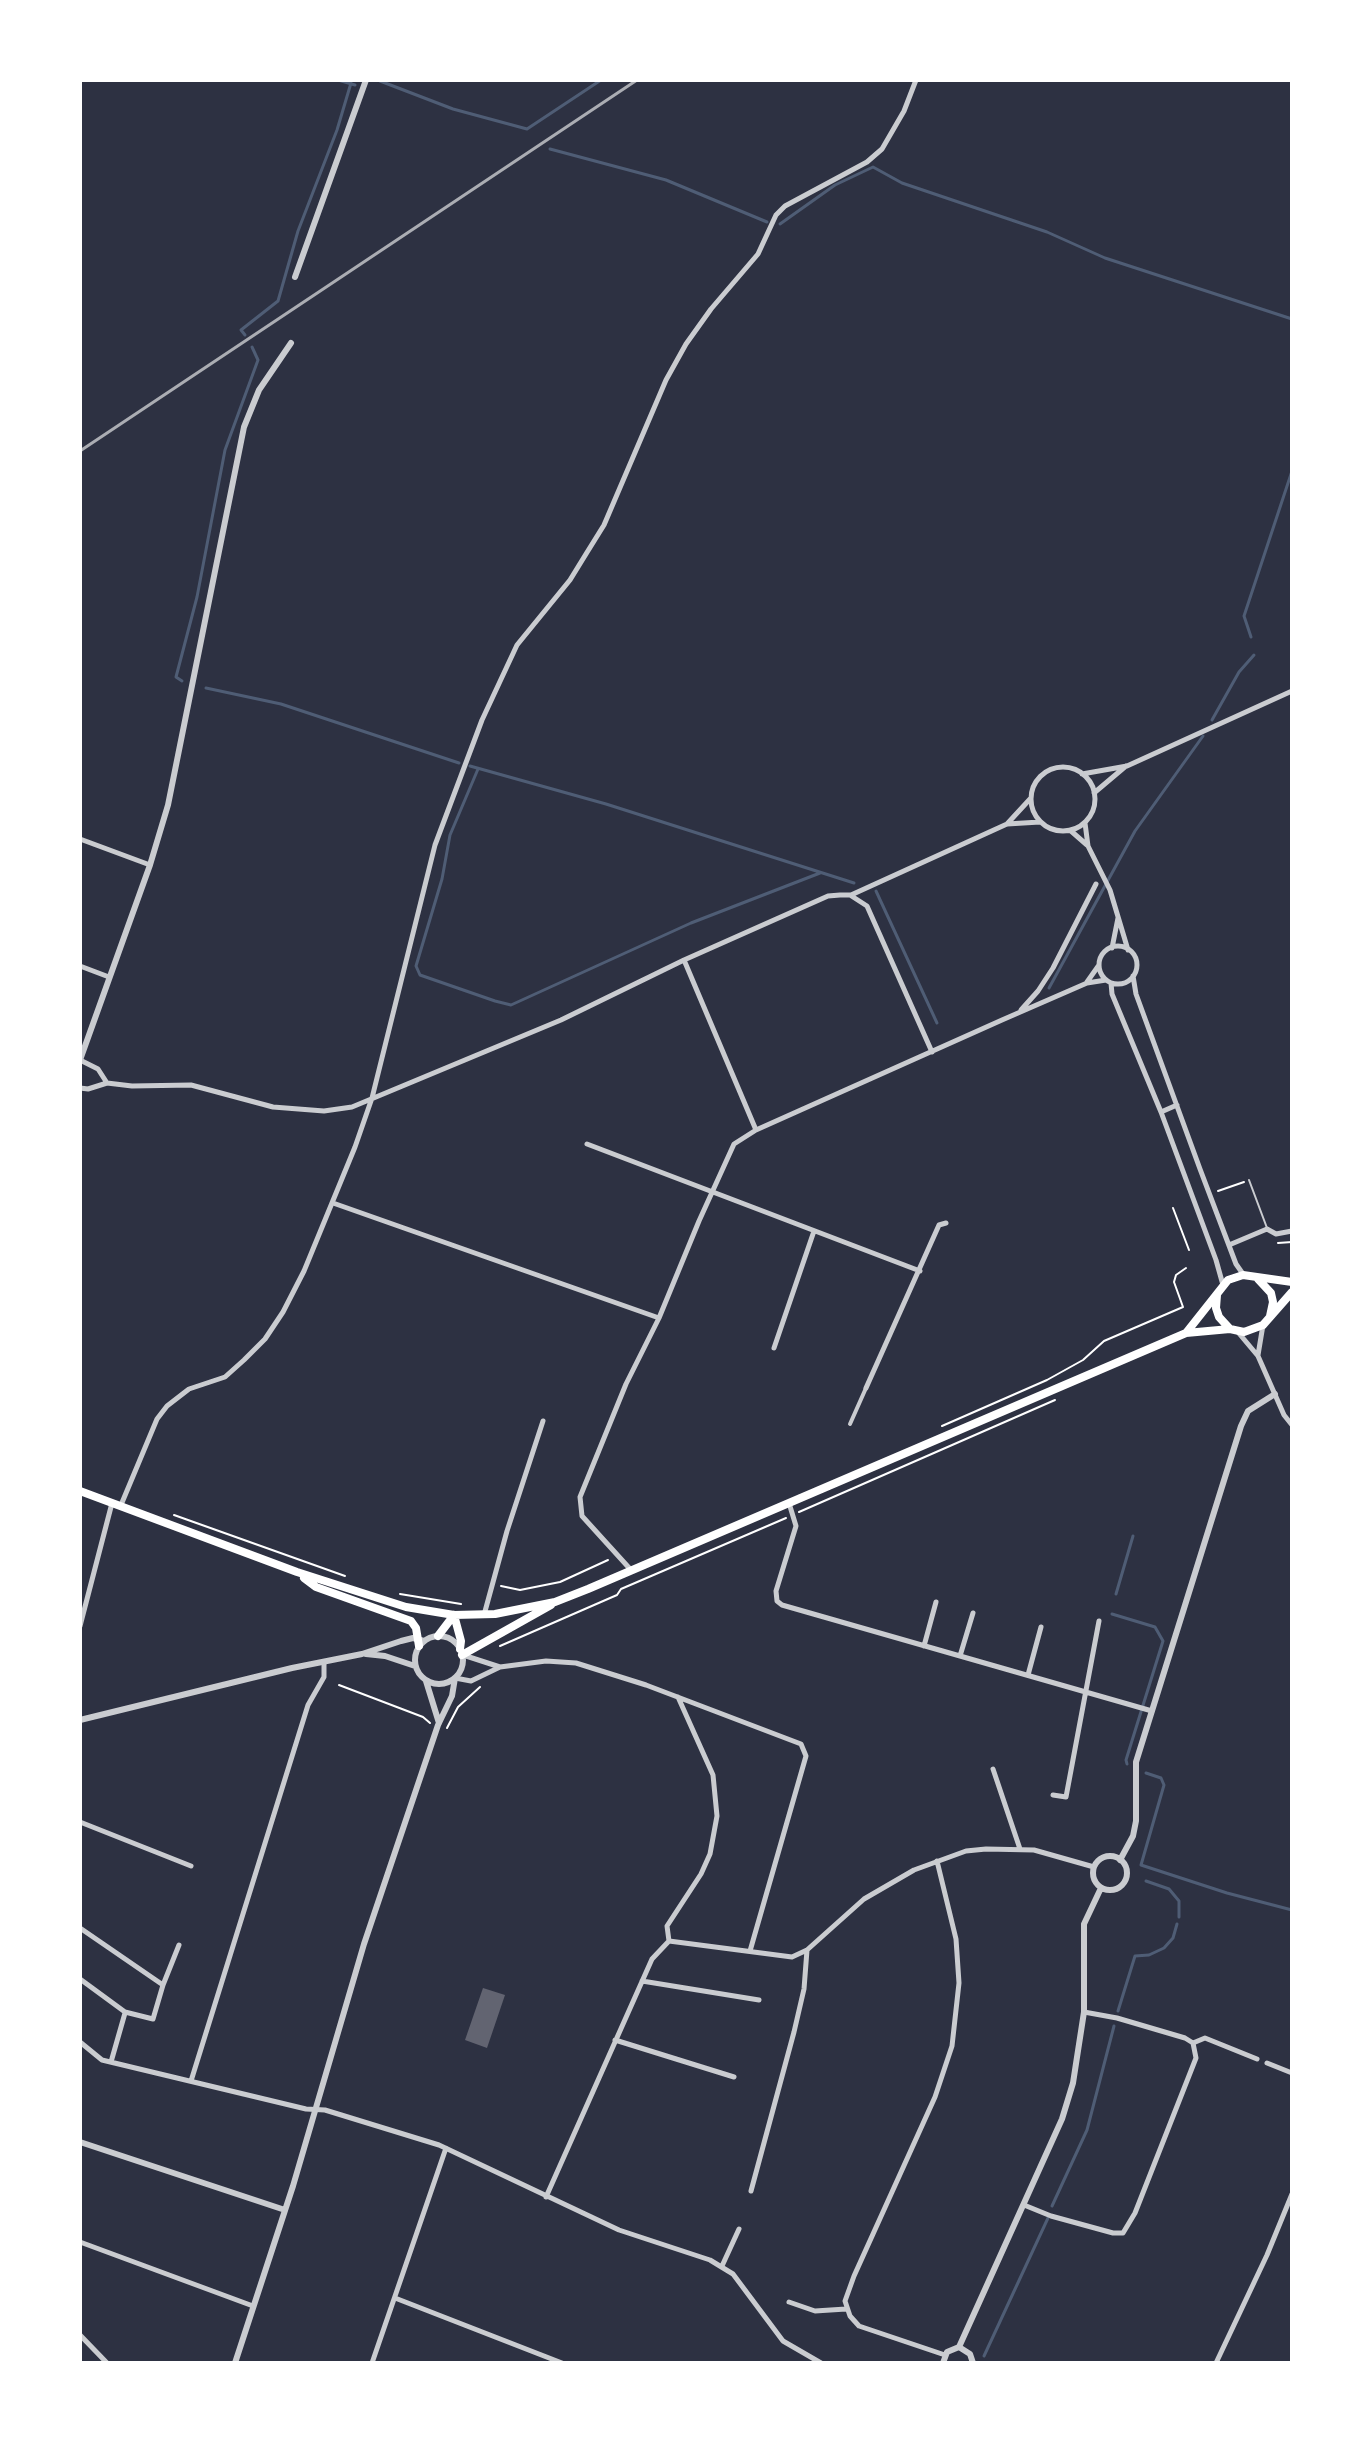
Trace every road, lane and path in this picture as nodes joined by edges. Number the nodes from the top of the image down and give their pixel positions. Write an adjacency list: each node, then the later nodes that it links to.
1 (366, 80): 3 (street)
2 (916, 80): 34 (street)
3 (295, 277)
4 (291, 343): 16 (street)
5 (1292, 691): 6 (street)
6 (1127, 766): 7 (street); 8 (street)
7 (1082, 774): 8 (street); 9 (street)
8 (1094, 793): 11 (street)
9 (1031, 798): 10 (street); 12 (street)
10 (1040, 822): 12 (street); 13 (street)
11 (1085, 822): 13 (street); 15 (street)
12 (1007, 824): 18 (street)
13 (1070, 831): 15 (street)
14 (80, 839): 16 (street)
15 (1088, 846): 19 (street)
16 (150, 865): 26 (street)
17 (1096, 884): 29 (street)
18 (850, 895): 22 (street); 30 (street)
19 (1118, 913): 20 (street); 21 (street)
20 (1112, 948): 21 (street); 23 (street)
21 (1128, 950): 25 (street)
22 (684, 960): 34 (street); 37 (street)
23 (1099, 965): 27 (street); 28 (street)
24 (80, 966): 26 (street)
25 (1133, 976): 27 (street); 35 (street)
26 (109, 977): 31 (street)
27 (1108, 981): 28 (street); 36 (street)
28 (1087, 983): 29 (street)
29 (1017, 1013): 30 (street)
30 (932, 1052): 37 (street)
31 (80, 1060): 32 (street)
32 (107, 1083): 33 (street); 34 (street)
33 (80, 1088)
34 (372, 1098): 42 (street)
35 (1177, 1105): 36 (street); 48 (street)
36 (1161, 1112): 55 (street)
37 (756, 1130): 41 (street)
38 (587, 1144): 41 (street)
39 (1249, 1180): 40 (path); 45 (lane)
40 (1218, 1191)
41 (711, 1193): 46 (street); 57 (street)
42 (333, 1203): 57 (street); 72 (street)
43 (1173, 1208): 49 (path)
44 (946, 1223): 51 (street)
45 (1267, 1229): 47 (street); 48 (street)
46 (814, 1231): 51 (street); 61 (street)
47 (1292, 1231)
48 (1229, 1245): 52 (street)
49 (1189, 1250)
50 (1186, 1268): 63 (path)
51 (920, 1271): 64 (street)
52 (1243, 1275): 53 (main road); 55 (main road)
53 (1258, 1279): 54 (main road); 58 (main road)
54 (1292, 1282)
55 (1220, 1288): 59 (main road); 60 (main road)
56 (1292, 1292): 58 (main road)
57 (659, 1318): 76 (street)
58 (1265, 1323): 59 (main road); 62 (street)
59 (1234, 1330): 60 (main road); 62 (street)
60 (1186, 1333): 71 (main road)
61 (774, 1348)
62 (1258, 1356): 65 (street)
63 (1047, 1380)
64 (866, 1388): 68 (street)
65 (1275, 1394): 69 (street); 108 (street)
66 (1056, 1401): 74 (path)
67 (543, 1421): 79 (street)
68 (850, 1424)
69 (1292, 1425)
70 (80, 1491): 72 (main road)
71 (789, 1503): 74 (street); 76 (main road)
72 (116, 1504): 77 (main road); 84 (street)
73 (167, 1512): 78 (path)
74 (793, 1515): 93 (path); 94 (street)
75 (611, 1559): 79 (path)
76 (632, 1571): 81 (main road)
77 (297, 1572): 86 (main road); 92 (main road)
78 (350, 1578)
79 (492, 1584): 87 (street)
80 (390, 1592): 83 (path)
81 (555, 1602): 87 (main road); 95 (main road)
82 (936, 1602): 94 (street)
83 (462, 1604)
84 (82, 1613): 89 (street)
85 (973, 1613): 97 (street)
86 (454, 1615): 87 (main road); 91 (main road); 95 (main road)
87 (483, 1616)
88 (1099, 1621): 106 (street)
89 (80, 1626)
90 (1041, 1627): 101 (street)
91 (438, 1636): 92 (street); 95 (street)
92 (418, 1640): 96 (street); 99 (street)
93 (502, 1645)
94 (924, 1646): 97 (street)
95 (461, 1652): 100 (street); 102 (street)
96 (362, 1654): 98 (street); 99 (street)
97 (960, 1656): 101 (street)
98 (324, 1662): 109 (street); 141 (street)
99 (415, 1666): 103 (street)
100 (500, 1667): 102 (street); 107 (street)
101 (1028, 1675): 106 (street)
102 (455, 1678): 103 (street); 111 (street)
103 (426, 1681): 111 (street)
104 (339, 1685): 110 (path)
105 (481, 1686): 112 (path)
106 (1084, 1691): 108 (street); 114 (street)
107 (678, 1697): 123 (street); 126 (street)
108 (1146, 1709): 117 (street)
109 (80, 1720)
110 (430, 1723)
111 (439, 1723): 142 (street)
112 (447, 1728)
113 (993, 1769): 116 (street)
114 (1053, 1795)
115 (80, 1822): 119 (street)
116 (1020, 1849): 118 (street); 120 (street)
117 (1120, 1860): 120 (street); 121 (street)
118 (937, 1861): 125 (street); 156 (street)
119 (191, 1866)
120 (1094, 1867): 121 (street)
121 (1101, 1888): 132 (street)
122 (80, 1928): 129 (street)
123 (669, 1941): 126 (street); 128 (street)
124 (179, 1945): 129 (street)
125 (807, 1950): 126 (street); 145 (street)
126 (750, 1951)
127 (80, 1979): 131 (street)
128 (642, 1981): 130 (street); 133 (street)
129 (163, 1985): 131 (street)
130 (759, 2000)
131 (125, 2012): 137 (street)
132 (1084, 2012): 135 (street); 148 (street)
133 (615, 2040): 140 (street); 147 (street)
134 (80, 2042): 137 (street)
135 (1193, 2043): 136 (street); 148 (street)
136 (1257, 2059)
137 (111, 2062): 141 (street)
138 (1267, 2063): 139 (street)
139 (1292, 2073)
140 (734, 2077)
141 (191, 2081): 142 (street)
142 (316, 2111): 144 (street); 149 (street)
143 (80, 2142): 149 (street)
144 (446, 2148): 147 (street); 153 (street)
145 (751, 2191)
146 (1292, 2194): 166 (street)
147 (546, 2197): 152 (street)
148 (1024, 2205): 158 (street)
149 (285, 2210): 155 (street)
150 (739, 2229): 152 (street)
151 (80, 2242): 155 (street)
152 (722, 2266): 164 (street)
153 (395, 2298): 162 (street); 163 (street)
154 (789, 2302): 156 (street)
155 (253, 2306): 161 (street)
156 (846, 2309): 159 (street)
157 (80, 2335): 160 (street)
158 (959, 2347): 159 (street); 165 (street)
159 (944, 2359)
160 (107, 2363)
161 (235, 2363)
162 (372, 2363)
163 (562, 2363)
164 (821, 2363)
165 (973, 2363)
166 (1216, 2363)

